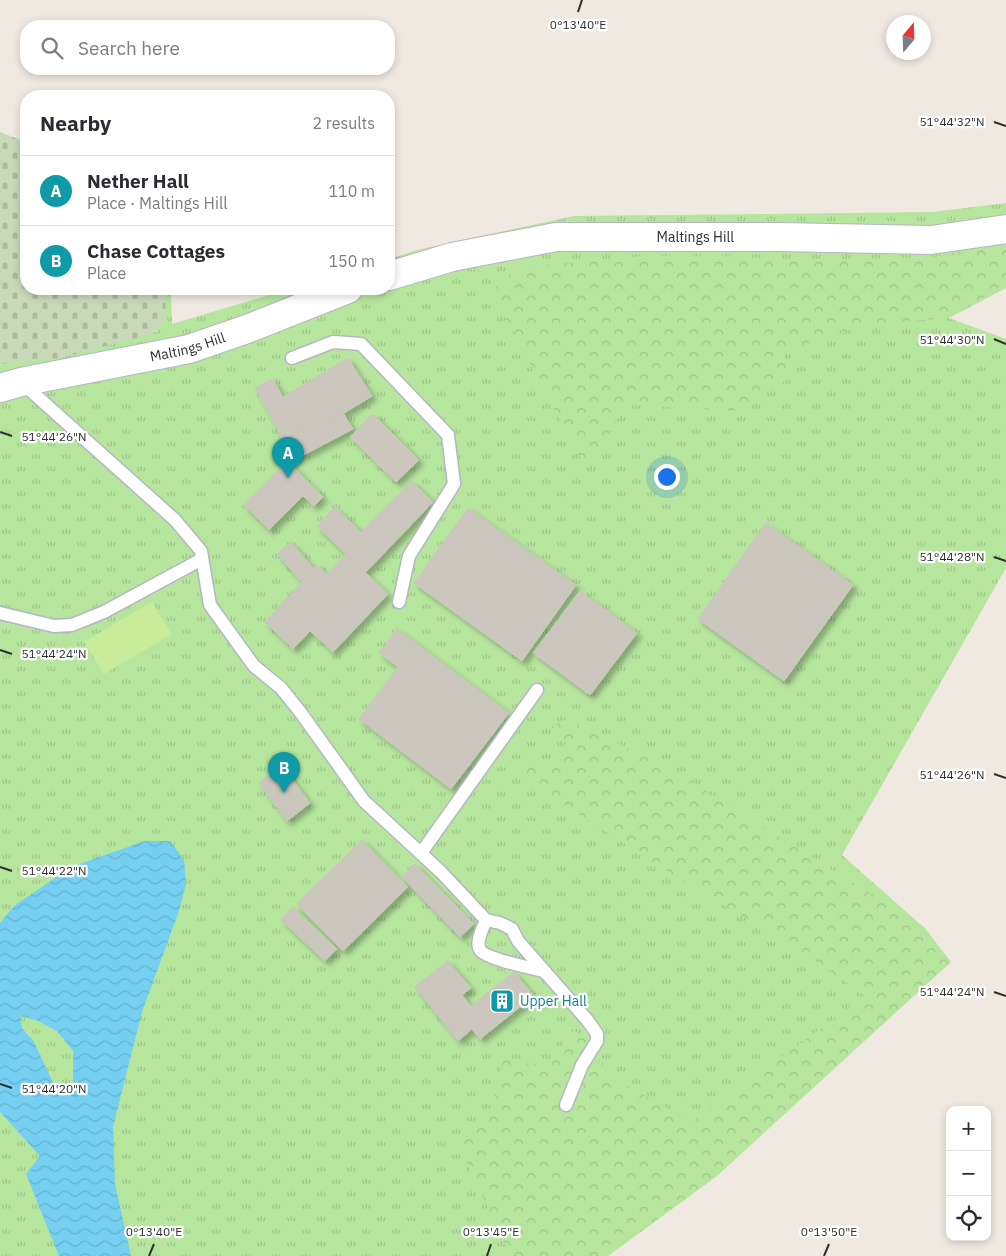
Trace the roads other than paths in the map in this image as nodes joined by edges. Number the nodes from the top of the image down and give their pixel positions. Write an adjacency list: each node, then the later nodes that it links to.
1 (1006, 229): 2 (street, Maltings Hill)
2 (395, 274)
3 (333, 295): 5 (street, Maltings Hill)
4 (292, 358): 7 (lane)
5 (11, 385): 6 (lane)
6 (202, 559): 8 (lane); 10 (lane)
7 (399, 602)
8 (0, 613)
9 (537, 690): 10 (lane)
10 (421, 853): 11 (lane)
11 (486, 920): 12 (lane); 12 (lane)
12 (544, 971): 13 (lane)
13 (566, 1105)

